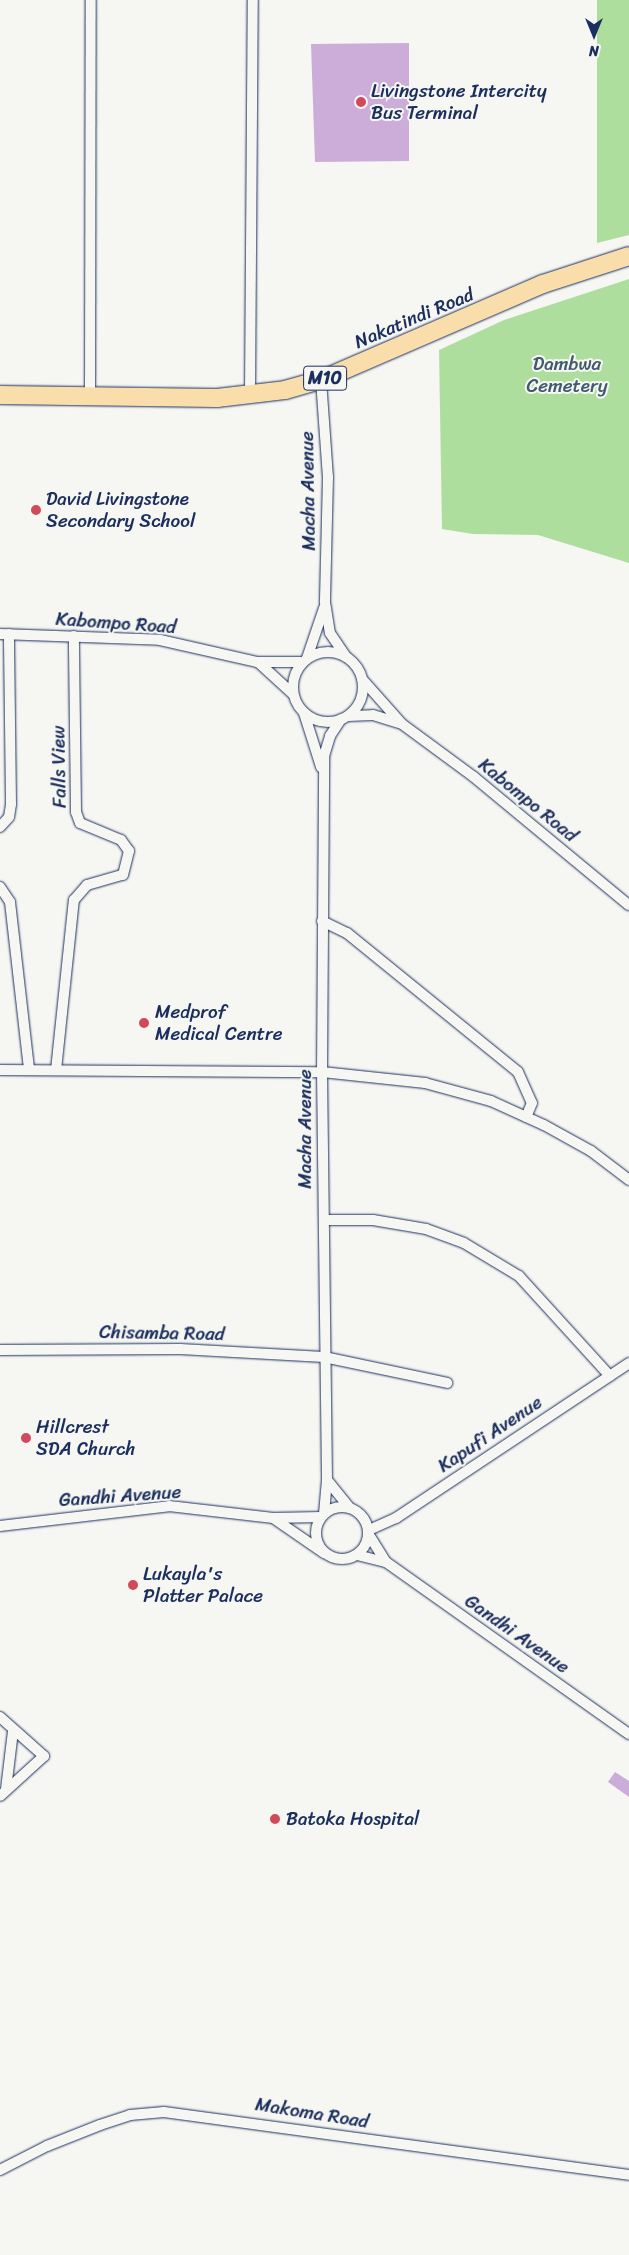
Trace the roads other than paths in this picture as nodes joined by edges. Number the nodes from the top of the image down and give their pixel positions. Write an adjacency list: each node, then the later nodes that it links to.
1 (91, 0): 7 (street)
2 (253, 0): 5 (street)
3 (629, 256): 4 (highway, Nakatindi Road / M10)
4 (320, 380): 5 (highway, Nakatindi Road / M10); 8 (street, Macha Avenue)
5 (250, 394): 7 (highway, Nakatindi Road / M10)
6 (0, 395): 7 (highway, Nakatindi Road / M10)
7 (90, 397)
8 (326, 602): 11 (street, Macha Avenue); 12 (street, Macha Avenue)
9 (4, 634): 10 (street, Kabompo Road); 20 (street)
10 (74, 636): 13 (street, Kabompo Road); 26 (street, Falls View)
11 (346, 657): 12 (street); 14 (street)
12 (305, 660): 13 (street, Kabompo Road); 15 (street)
13 (257, 662): 15 (street, Kabompo Road)
14 (362, 679): 17 (street); 18 (street, Kabompo Road)
15 (293, 694): 16 (street)
16 (304, 713): 17 (street); 19 (street, Macha Avenue)
17 (345, 717): 18 (street, Kabompo Road); 19 (street, Macha Avenue)
18 (402, 724): 22 (street, Kabompo Road)
19 (324, 778): 23 (street, Macha Avenue)
20 (0, 827)
21 (0, 888): 24 (street)
22 (629, 906)
23 (322, 921): 27 (street, Macha Avenue); 28 (street)
24 (29, 1069): 25 (street); 26 (street)
25 (0, 1070)
26 (56, 1070): 27 (street)
27 (322, 1072): 28 (street); 30 (street, Macha Avenue)
28 (526, 1117): 29 (street)
29 (629, 1180)
30 (324, 1220): 32 (street, Macha Avenue); 34 (street)
31 (0, 1350): 32 (street, Chisamba Road)
32 (324, 1357): 35 (street, Chisamba Road); 36 (street, Macha Avenue)
33 (629, 1363): 34 (street, Kapufi Avenue)
34 (610, 1376): 41 (street, Kapufi Avenue)
35 (447, 1383)
36 (327, 1480): 37 (street); 38 (street, Macha Avenue)
37 (350, 1508): 38 (street); 41 (street)
38 (322, 1516): 39 (street, Gandhi Avenue); 42 (street)
39 (273, 1518): 40 (street, Gandhi Avenue); 42 (street, Gandhi Avenue)
40 (0, 1526)
41 (369, 1532): 43 (street); 44 (street, Gandhi Avenue)
42 (326, 1554): 43 (street)
43 (357, 1555): 44 (street, Gandhi Avenue)
44 (386, 1562): 47 (street, Gandhi Avenue)
45 (0, 1717): 46 (street)
46 (13, 1731): 48 (street); 48 (street)
47 (629, 1734)
48 (3, 1793)
49 (0, 2170): 50 (street, Makoma Road)
50 (629, 2175)

